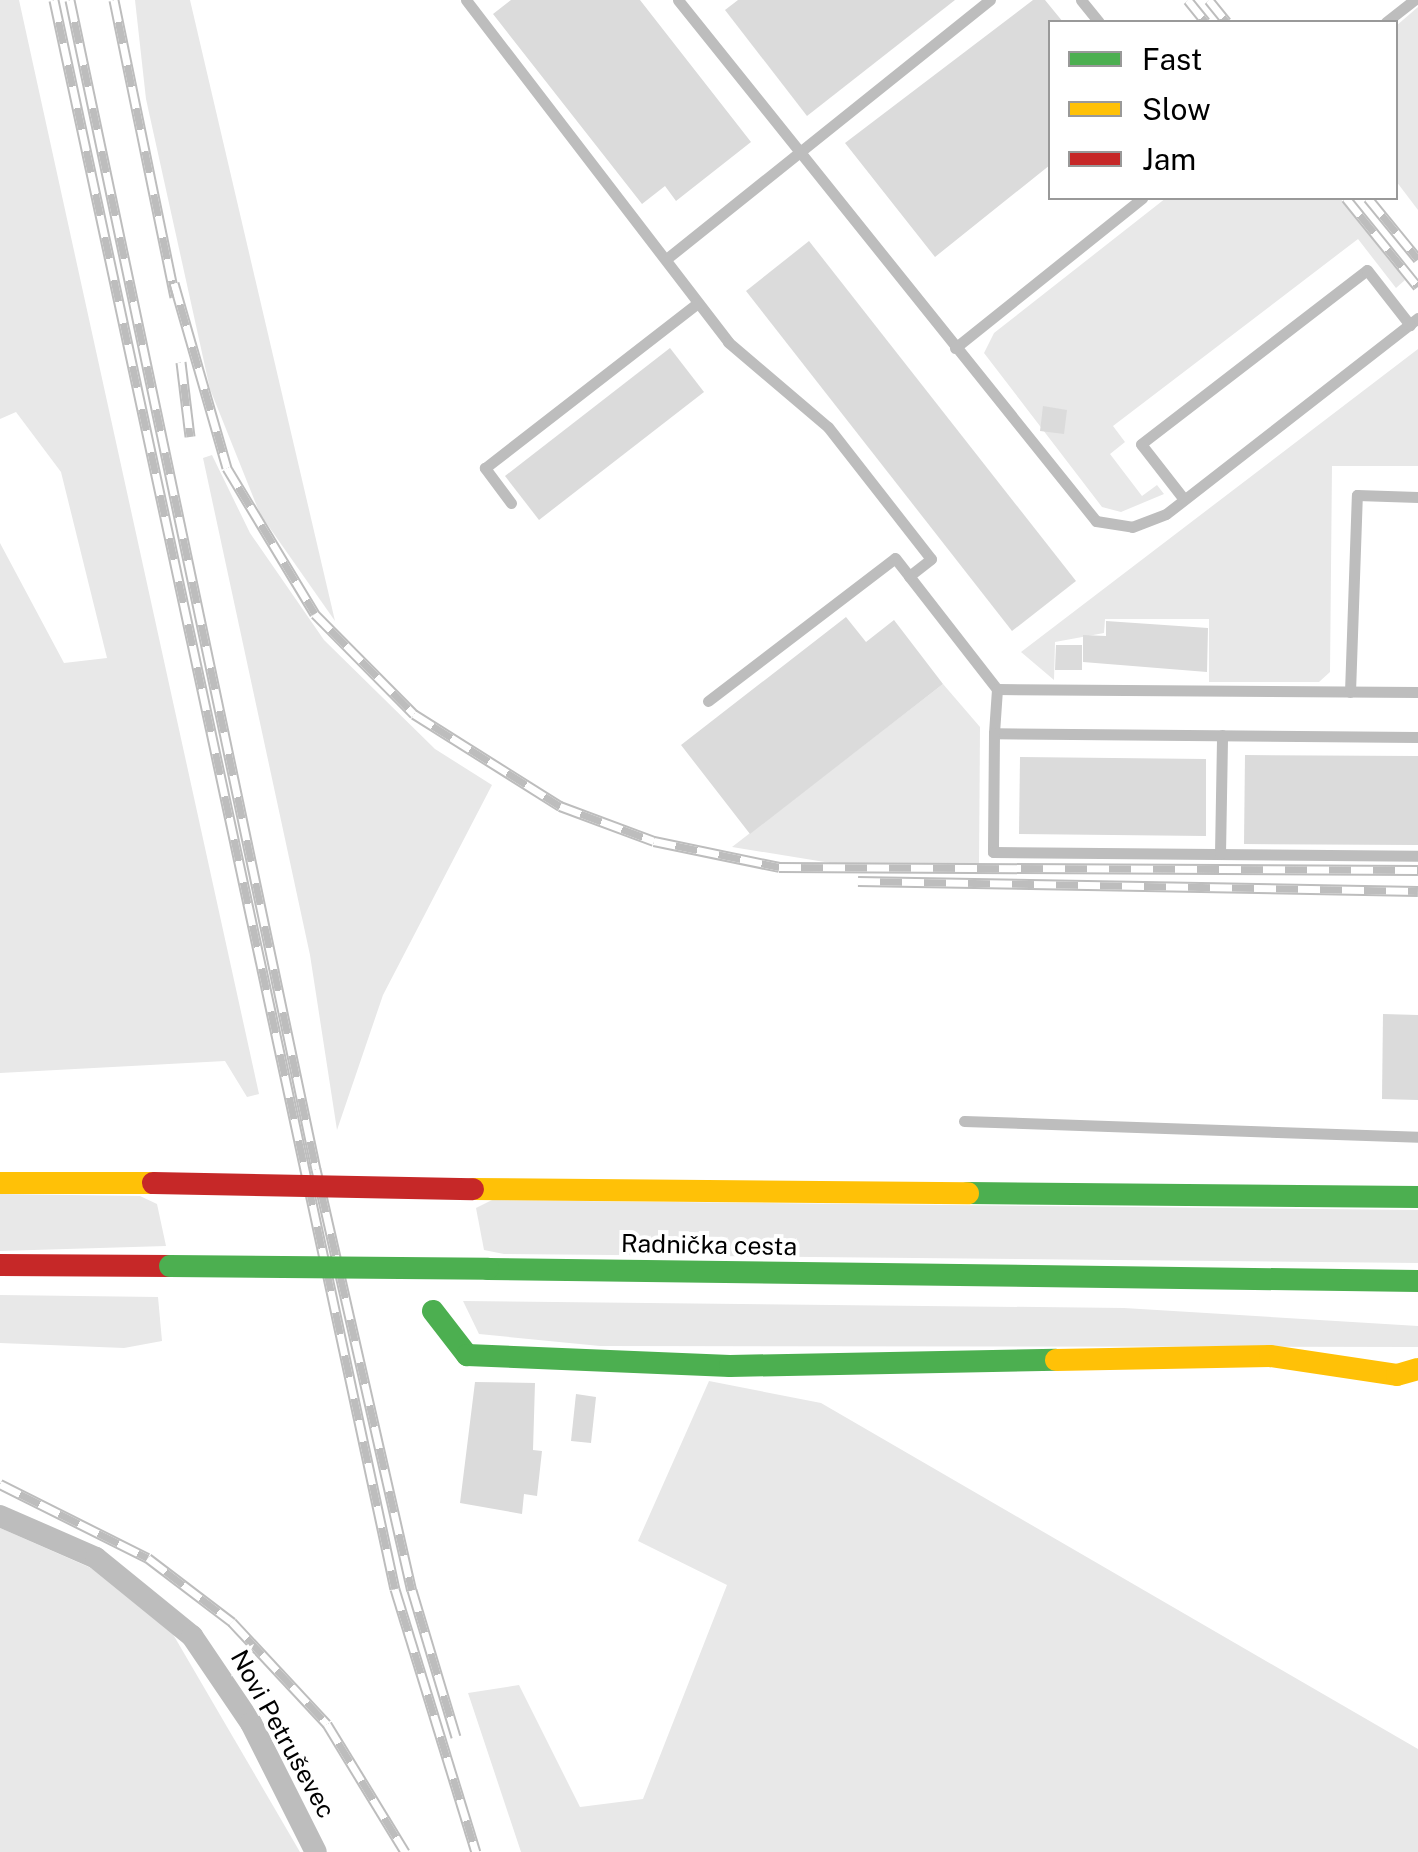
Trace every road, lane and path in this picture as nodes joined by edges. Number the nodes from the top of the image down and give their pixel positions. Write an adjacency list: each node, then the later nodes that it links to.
1 (466, 0): 10 (lane)
2 (990, 0): 8 (lane)
3 (1080, 0): 6 (lane)
4 (1414, 0): 7 (lane)
5 (681, 1): 8 (lane)
6 (1096, 20)
7 (1389, 20)
8 (800, 152): 10 (lane); 13 (lane)
9 (1140, 200): 13 (lane)
10 (670, 256): 11 (lane)
11 (698, 303): 16 (lane); 17 (lane)
12 (1414, 321): 15 (lane); 15 (lane)
13 (955, 348): 15 (lane)
14 (1418, 497): 19 (lane)
15 (1183, 498)
16 (511, 503)
17 (909, 576): 18 (lane); 21 (lane)
18 (997, 689): 19 (lane); 22 (lane)
19 (1350, 692): 20 (lane)
20 (1418, 692)
21 (708, 700)
22 (994, 733): 23 (lane); 25 (lane)
23 (1222, 735): 24 (lane); 25 (lane)
24 (1418, 737)
25 (1220, 854): 26 (lane)
26 (1418, 856)
27 (964, 1121): 28 (lane)
28 (1418, 1137)
29 (0, 1183): 30 (main road, bridge)
30 (1418, 1197)
31 (0, 1264): 32 (main road, Radnička cesta, bridge)
32 (1418, 1281)
33 (432, 1311): 34 (main road)
34 (1418, 1369)
35 (0, 1516): 36 (street, Novi Petruševec)
36 (316, 1852)

